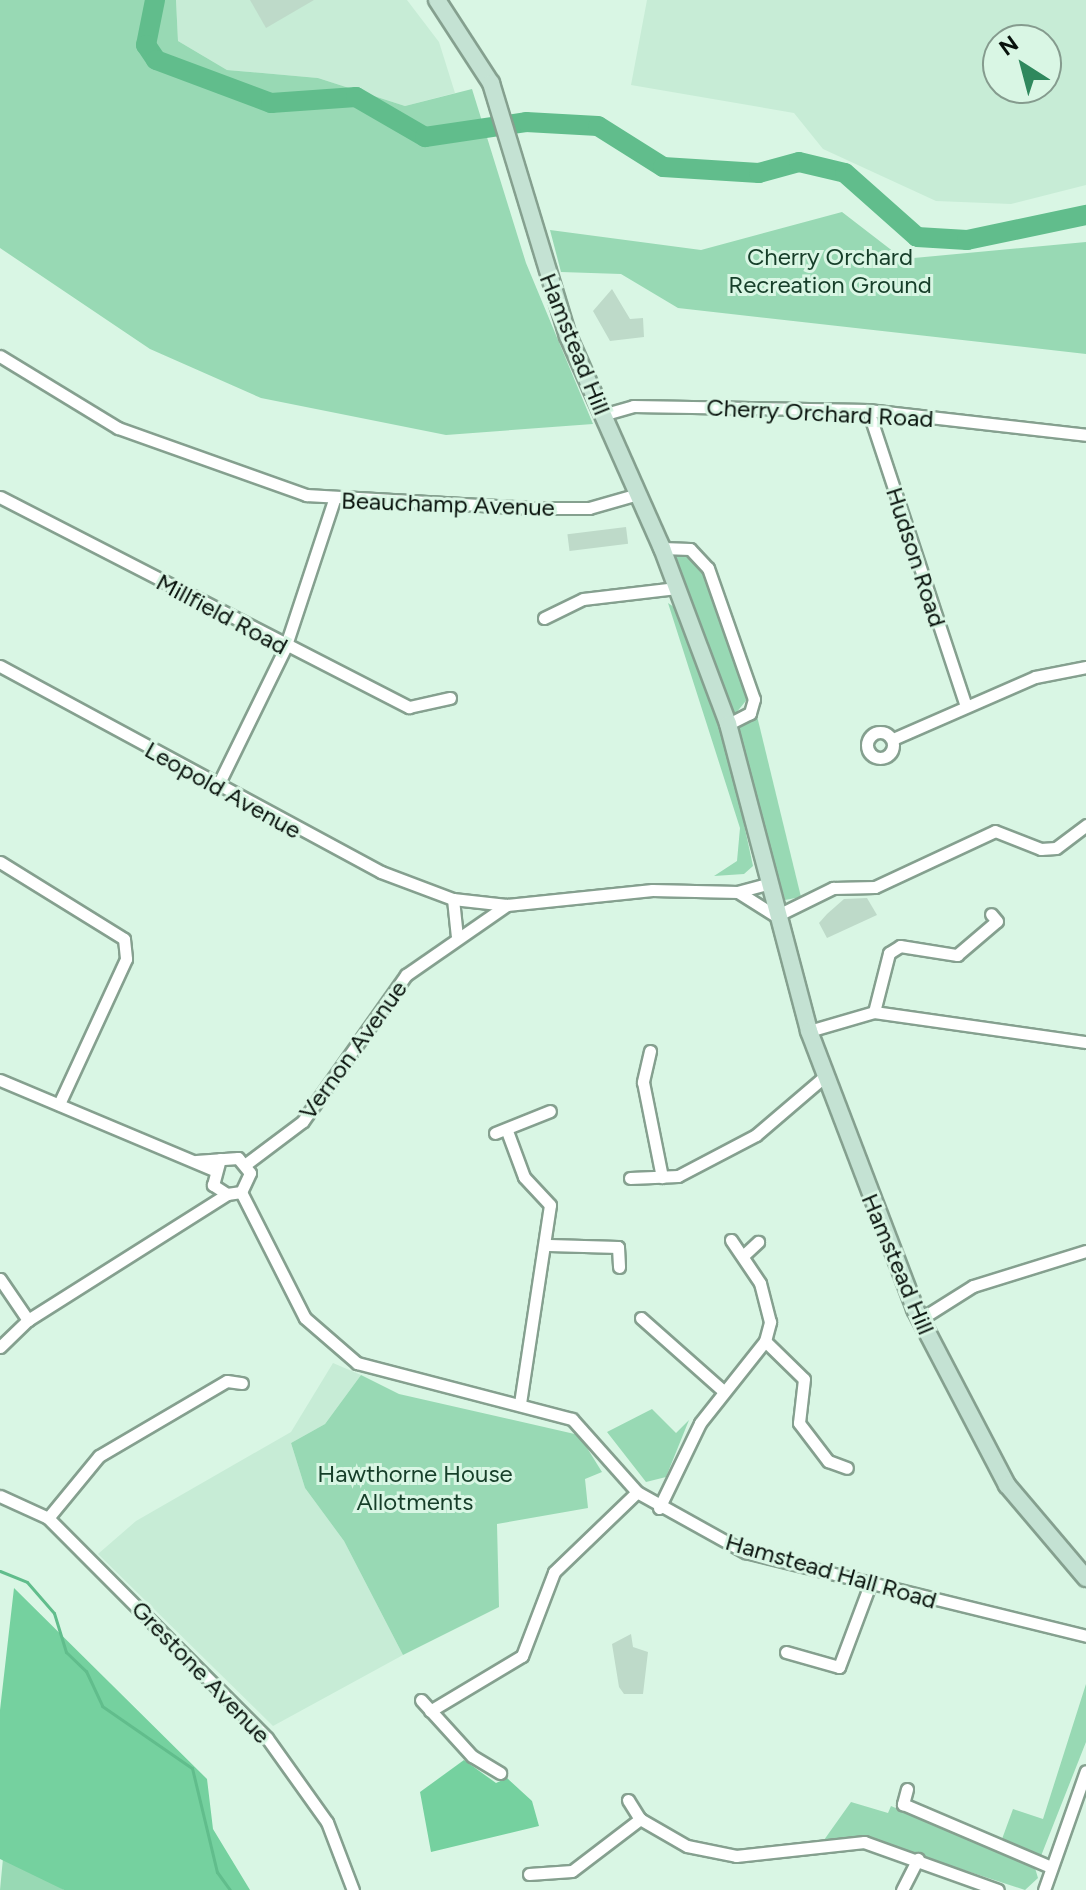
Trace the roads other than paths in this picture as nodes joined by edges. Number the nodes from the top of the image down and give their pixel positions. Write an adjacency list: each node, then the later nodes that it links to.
1 (437, 0): 4 (main road, Hamstead Hill)
2 (0, 356): 8 (street, Beauchamp Avenue)
3 (868, 410): 4 (street, Cherry Orchard Road); 5 (street, Cherry Orchard Road); 16 (street, Hudson Road)
4 (602, 415): 6 (main road, Hamstead Hill)
5 (1086, 435)
6 (638, 494): 8 (street, Beauchamp Avenue); 9 (main road, Hamstead Hill)
7 (0, 497): 12 (street, Millfield Road)
8 (334, 500): 12 (street)
9 (662, 548): 10 (main road, Hamstead Hill); 17 (street)
10 (676, 588): 11 (street); 17 (main road, Hamstead Hill)
11 (544, 618)
12 (285, 648): 15 (street, Millfield Road); 19 (street)
13 (0, 666): 19 (street, Leopold Avenue)
14 (1086, 667): 16 (street)
15 (450, 698)
16 (965, 703): 18 (street)
17 (728, 724): 22 (main road, Hamstead Hill)
18 (893, 739)
19 (217, 787): 24 (street, Leopold Avenue)
20 (1086, 825): 27 (street)
21 (0, 862): 35 (street)
22 (767, 884): 23 (street, Vernon Avenue); 27 (main road, Hamstead Hill)
23 (738, 892): 25 (street, Vernon Avenue); 27 (street)
24 (453, 899): 25 (street, Leopold Avenue); 28 (street)
25 (507, 905): 28 (street, Vernon Avenue)
26 (991, 914): 29 (street)
27 (776, 916): 30 (main road, Hamstead Hill)
28 (457, 935): 37 (street, Vernon Avenue)
29 (874, 1012): 30 (street); 31 (street)
30 (809, 1031): 33 (main road, Hamstead Hill)
31 (1086, 1042)
32 (650, 1051): 39 (street)
33 (825, 1076): 39 (street); 52 (main road, Hamstead Hill)
34 (0, 1080): 35 (street)
35 (59, 1104): 38 (street)
36 (550, 1111): 46 (street)
37 (246, 1164): 38 (street); 41 (street)
38 (215, 1169): 42 (street); 43 (street)
39 (662, 1177): 40 (street)
40 (630, 1178)
41 (241, 1192): 42 (street); 58 (street, Hamstead Hall Road)
42 (227, 1194): 43 (street)
43 (201, 1208): 51 (street)
44 (731, 1240): 48 (street)
45 (758, 1242): 48 (street)
46 (549, 1245): 49 (street); 58 (street)
47 (1086, 1251): 52 (street)
48 (745, 1254): 54 (street)
49 (619, 1267)
50 (0, 1279): 51 (street)
51 (28, 1320): 55 (street)
52 (919, 1320): 64 (main road, Hamstead Hill)
53 (642, 1336): 57 (street)
54 (765, 1341): 57 (street); 59 (street)
55 (0, 1347)
56 (242, 1383): 63 (street)
57 (722, 1390): 62 (street)
58 (520, 1404): 60 (street, Hamstead Hall Road)
59 (847, 1468)
60 (637, 1492): 62 (street, Hamstead Hall Road); 69 (street)
61 (0, 1496): 63 (street, Grestone Avenue)
62 (659, 1508): 65 (street, Hamstead Hall Road)
63 (48, 1518): 79 (street, Grestone Avenue)
64 (1086, 1578)
65 (869, 1587): 66 (street, Hamstead Hall Road); 67 (street)
66 (1086, 1636)
67 (786, 1652)
68 (421, 1700): 69 (street)
69 (430, 1711): 71 (street)
70 (1086, 1771): 76 (street)
71 (500, 1773)
72 (907, 1789): 76 (street)
73 (628, 1800): 74 (street)
74 (640, 1819): 75 (street); 77 (street)
75 (918, 1859): 80 (street); 81 (street)
76 (1051, 1867): 78 (street)
77 (529, 1874)
78 (1047, 1889)
79 (353, 1890)
80 (902, 1890)
81 (998, 1890)

